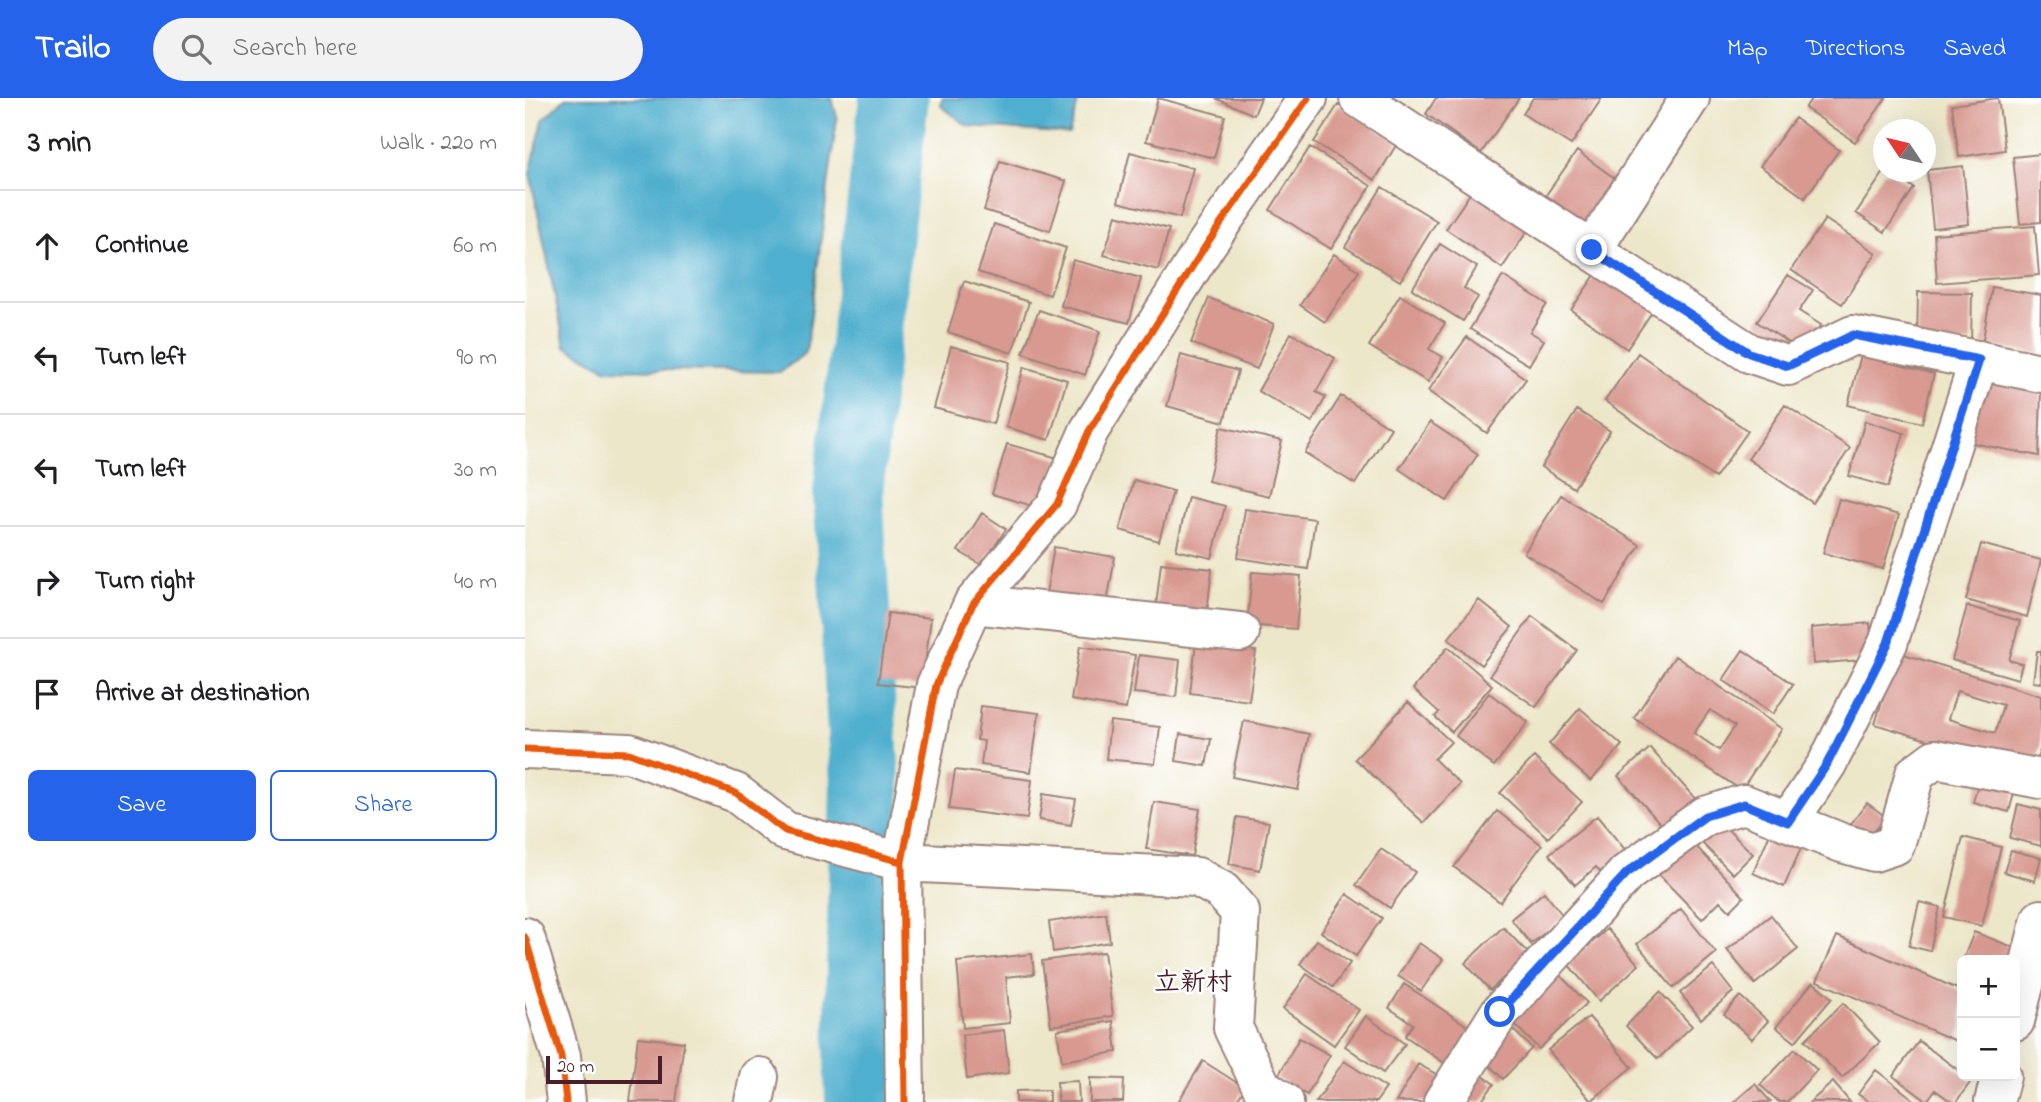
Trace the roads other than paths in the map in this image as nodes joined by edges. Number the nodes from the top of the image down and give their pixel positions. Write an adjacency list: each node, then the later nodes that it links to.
1 (1308, 98): 7 (street)
2 (1359, 98): 4 (street)
3 (1690, 98): 4 (street)
4 (1592, 250): 5 (street)
5 (1979, 360): 6 (street); 11 (street)
6 (2041, 373)
7 (973, 604): 8 (street); 12 (street)
8 (1240, 632)
9 (525, 749): 12 (street)
10 (2041, 779): 11 (street)
11 (1788, 822): 20 (street)
12 (876, 856): 18 (street); 19 (street)
13 (2041, 919): 15 (street)
14 (525, 937): 17 (street)
15 (2016, 1018)
16 (2000, 1081): 21 (street)
17 (566, 1102)
18 (905, 1102)
19 (1285, 1102)
20 (1443, 1102)
21 (1994, 1102)

